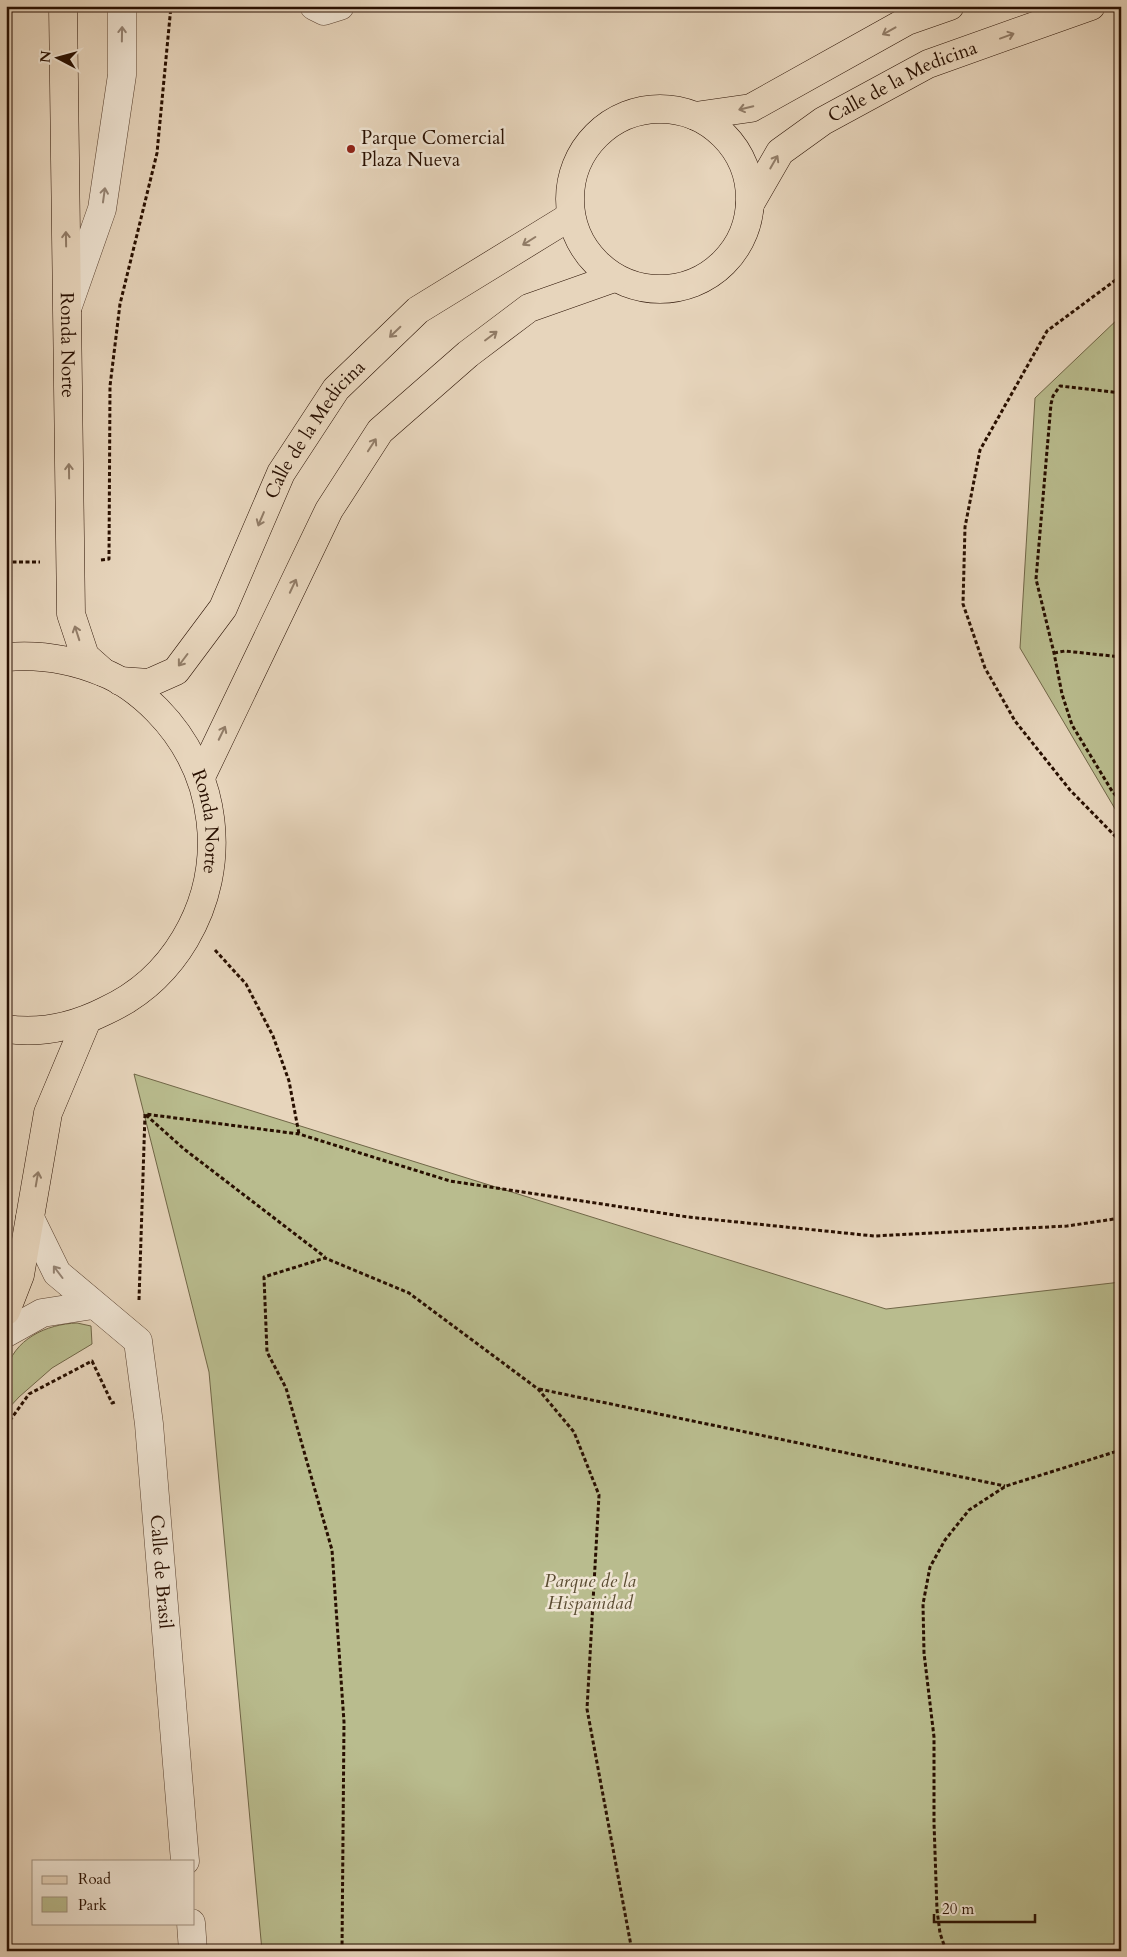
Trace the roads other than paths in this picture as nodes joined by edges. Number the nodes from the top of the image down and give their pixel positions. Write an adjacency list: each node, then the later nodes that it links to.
1 (63, 6): 11 (main road, Ronda Norte, one-way to 1)
2 (122, 6): 11 (street, one-way to 2)
3 (314, 6): 4 (street)
4 (340, 6)
5 (950, 6): 7 (main road, one-way to 7)
6 (1091, 6): 8 (main road, Calle de la Medicina, one-way to 6)
7 (695, 116): 8 (main road); 9 (main road)
8 (750, 204): 10 (main road)
9 (571, 216): 10 (main road); 13 (main road, Calle de la Medicina, one-way to 13)
10 (614, 278): 14 (main road, one-way to 10)
11 (67, 308): 13 (main road, Ronda Norte, one-way to 11)
12 (6, 657): 13 (main road, Ronda Norte)
13 (112, 676): 14 (main road, Ronda Norte)
14 (201, 776): 15 (main road, Ronda Norte)
15 (86, 1020): 16 (main road, Ronda Norte); 17 (main road, one-way to 15)
16 (6, 1029)
17 (30, 1218): 18 (street, one-way to 17); 19 (main road)
18 (93, 1305): 20 (street); 21 (street, Calle de Brasil)
19 (6, 1311)
20 (6, 1333)
21 (185, 1860)
22 (191, 1924): 23 (street)
23 (193, 1951)

